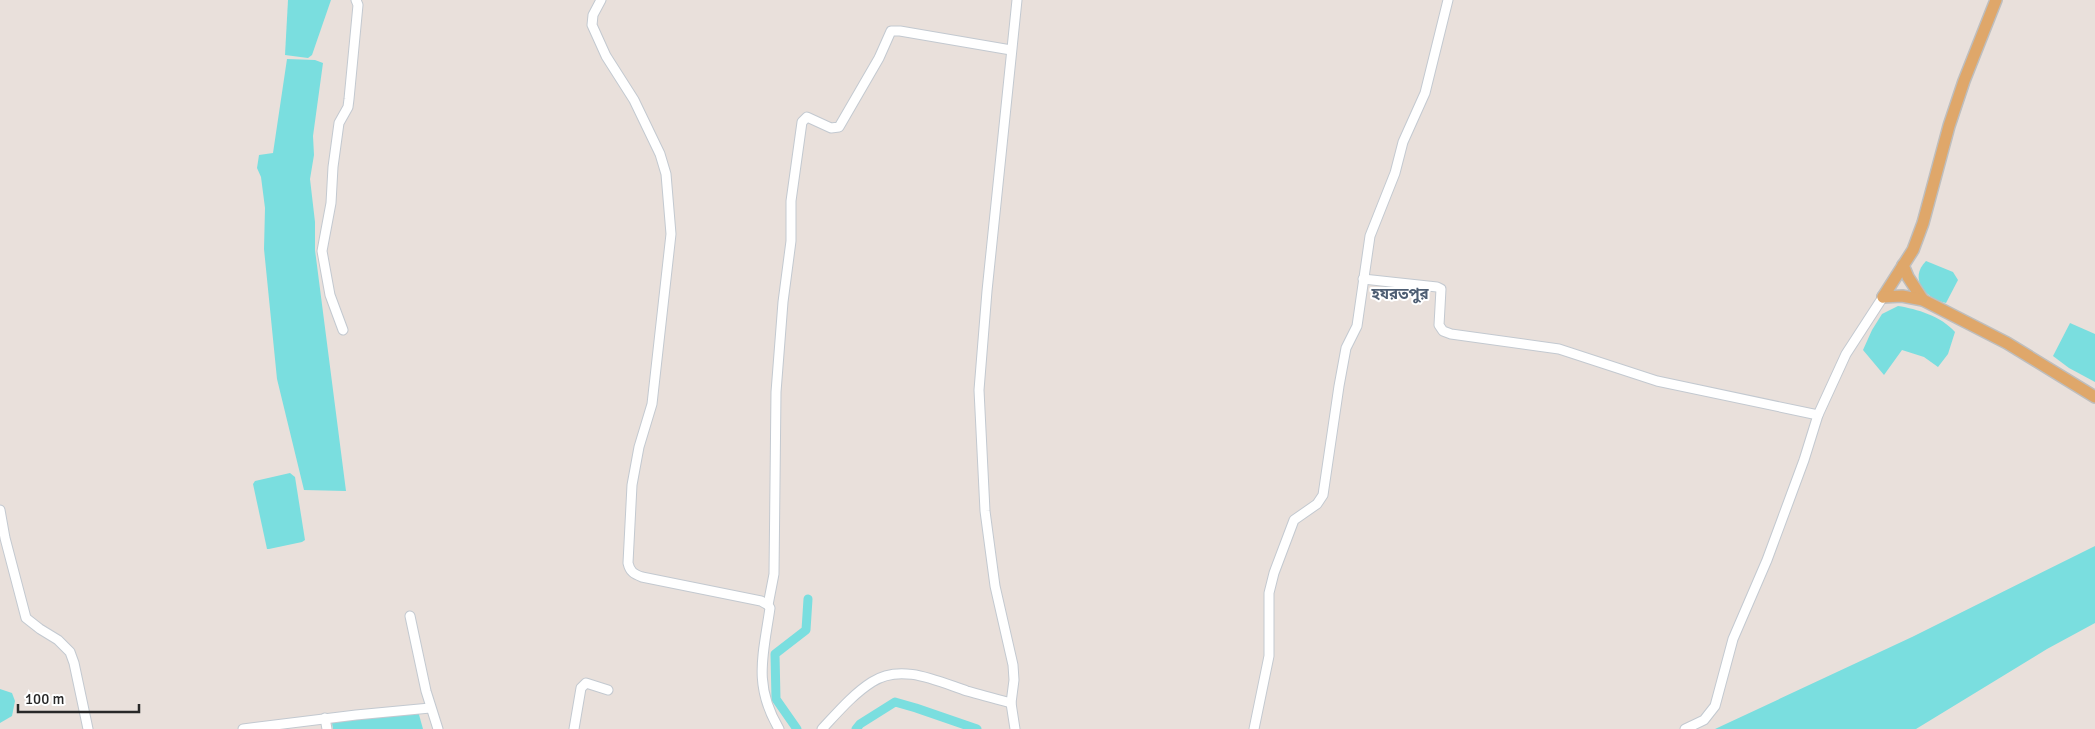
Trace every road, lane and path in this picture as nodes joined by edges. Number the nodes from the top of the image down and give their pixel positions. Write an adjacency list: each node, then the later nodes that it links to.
1 (356, 0): 11 (street)
2 (601, 0): 15 (street)
3 (1017, 0): 6 (street)
4 (1448, 0): 8 (street)
5 (1996, 0): 7 (main road)
6 (1011, 50): 15 (street); 18 (street)
7 (1903, 265): 9 (main road); 10 (main road)
8 (1363, 279): 13 (street); 29 (street)
9 (1883, 297): 10 (main road); 13 (street)
10 (1923, 300): 12 (main road)
11 (343, 330)
12 (2095, 397)
13 (1818, 415): 30 (street)
14 (0, 510): 22 (street)
15 (768, 605): 27 (street)
16 (410, 616): 19 (street)
17 (608, 690): 26 (street)
18 (1011, 703): 21 (street); 28 (street)
19 (430, 708): 20 (street); 25 (street)
20 (325, 718): 23 (street); 24 (street)
21 (1015, 727)
22 (88, 729)
23 (242, 729)
24 (327, 729)
25 (438, 729)
26 (574, 729)
27 (779, 729)
28 (822, 729)
29 (1254, 729)
30 (1685, 729)

